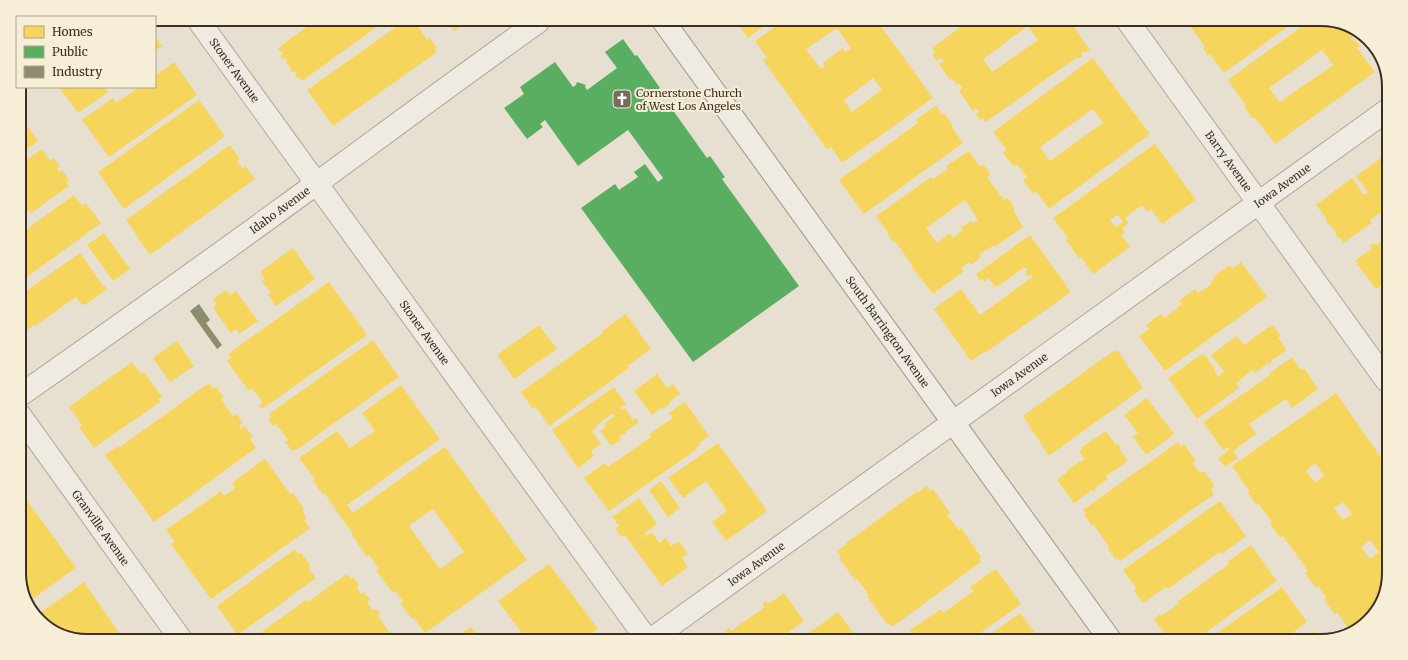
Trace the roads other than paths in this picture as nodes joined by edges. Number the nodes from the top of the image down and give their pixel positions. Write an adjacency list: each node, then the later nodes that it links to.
1 (202, 26): 6 (street, Stoner Avenue)
2 (532, 26): 6 (street, Idaho Avenue)
3 (667, 26): 10 (street, South Barrington Avenue)
4 (1132, 26): 7 (street, Barry Avenue)
5 (1382, 114): 7 (street, Iowa Avenue)
6 (317, 183): 9 (street, Idaho Avenue); 13 (street, Stoner Avenue)
7 (1259, 203): 8 (street, Barry Avenue); 10 (street, Iowa Avenue)
8 (1382, 374)
9 (26, 391)
10 (953, 422): 14 (street, Iowa Avenue); 15 (street, South Barrington Avenue)
11 (26, 424): 12 (street, Granville Avenue)
12 (177, 634)
13 (643, 634)
14 (658, 634)
15 (1106, 634)

